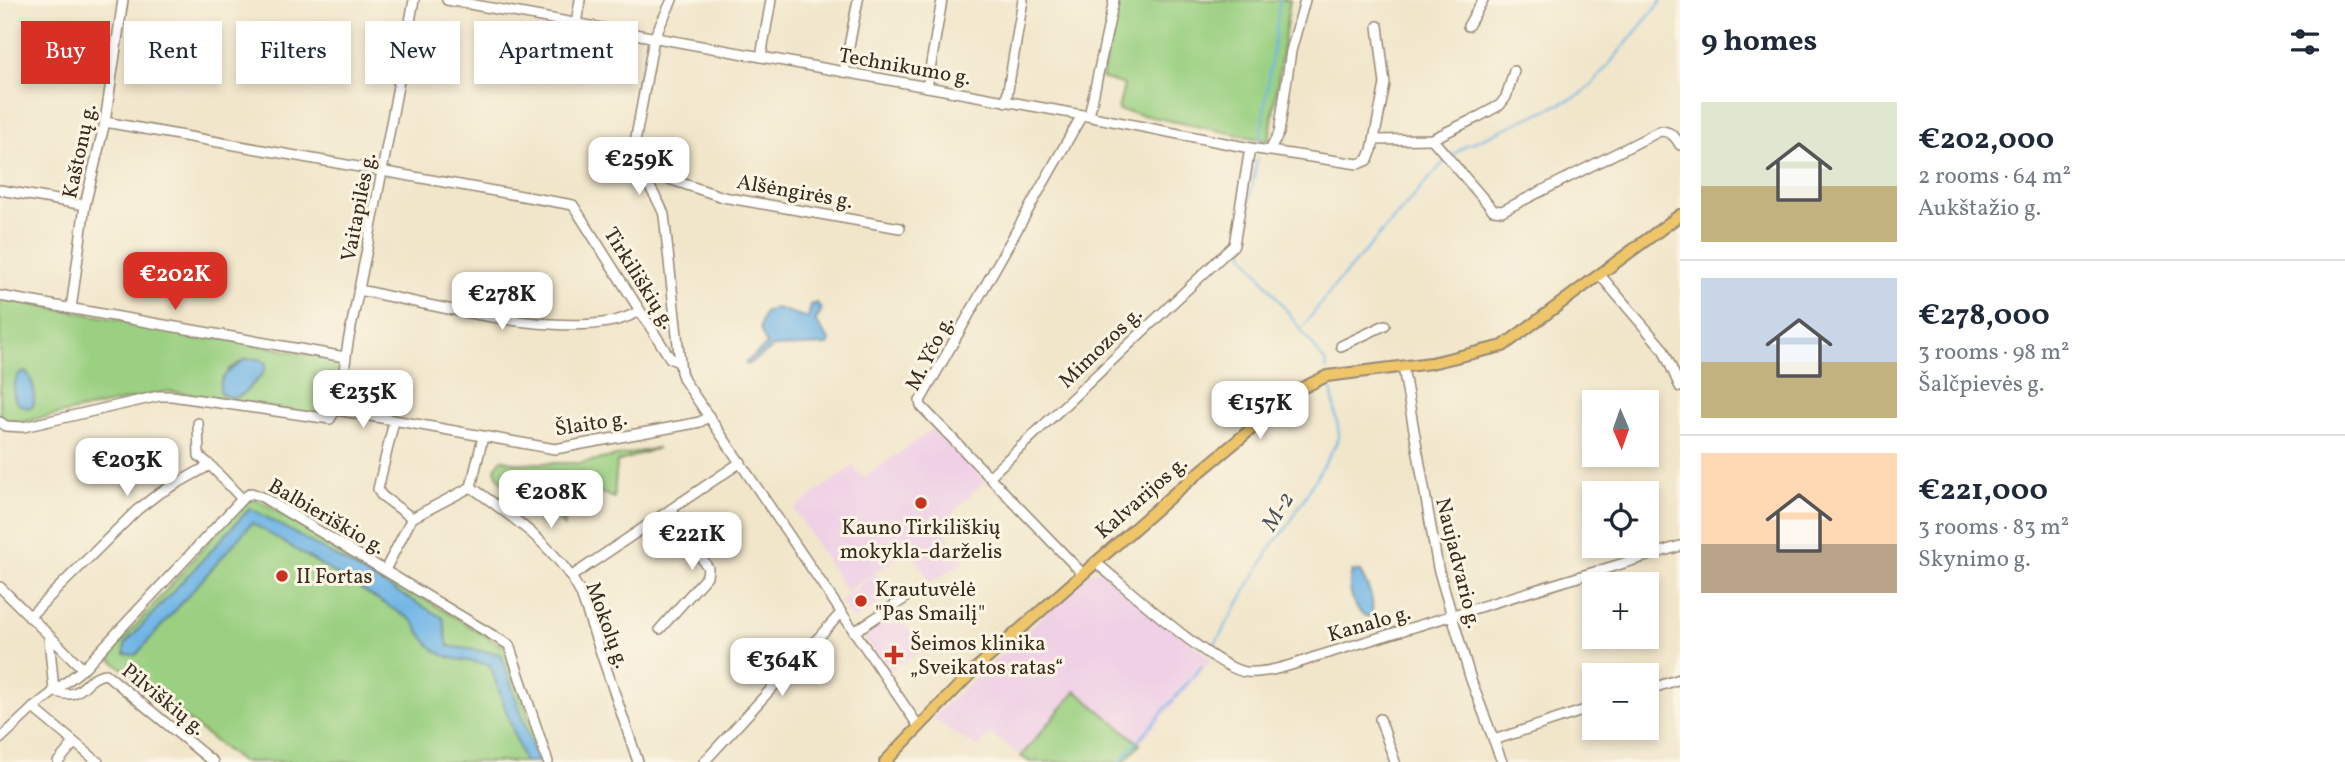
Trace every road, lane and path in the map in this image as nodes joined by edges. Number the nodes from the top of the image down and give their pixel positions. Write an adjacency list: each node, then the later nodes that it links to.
1 (123, 0): 26 (street, Kaštonų g.)
2 (414, 0): 32 (street, Vaitapilės g.)
3 (447, 0): 13 (street, Technikumo g.)
4 (580, 0): 15 (street)
5 (672, 0): 19 (street)
6 (771, 0): 20 (street)
7 (858, 0): 22 (street)
8 (942, 0): 23 (street)
9 (1023, 0): 24 (street)
10 (1114, 0): 25 (street, M. Yčo g.)
11 (1305, 0): 31 (street)
12 (1483, 0): 17 (street)
13 (490, 4): 14 (street, Technikumo g.)
14 (563, 21)
15 (576, 21)
16 (1378, 26): 28 (street)
17 (1468, 26)
18 (638, 35): 19 (street, Technikumo g.)
19 (654, 38): 20 (street, Technikumo g.); 33 (street)
20 (761, 57): 22 (street, Technikumo g.)
21 (1514, 71): 27 (street)
22 (844, 72): 23 (street, Technikumo g.)
23 (927, 87): 24 (street, Technikumo g.)
24 (1006, 102): 25 (street, Technikumo g.)
25 (1085, 116): 30 (street, Technikumo g.); 57 (street, M. Yčo g.)
26 (105, 122): 32 (street, Tirkiliškių g.); 35 (street, Kaštonų g.)
27 (1432, 139): 28 (street); 29 (street)
28 (1376, 140): 31 (street, Technikumo g.)
29 (1680, 145)
30 (1250, 148): 31 (street, Technikumo g.); 57 (street, Mimozos g.)
31 (1270, 150)
32 (383, 172): 39 (street, Vaitapilės g.); 42 (street, Tirkiliškių g.)
33 (645, 178): 37 (street, Alšėngirės g.); 46 (street)
34 (0, 190): 35 (street)
35 (85, 205): 41 (street, Kaštonų g.)
36 (1680, 215): 38 (main road, Kalvarijos g.)
37 (900, 228)
38 (1600, 275): 47 (main road, Kalvarijos g.); 48 (street)
39 (359, 290): 42 (street); 45 (street, Vaitapilės g.)
40 (0, 296): 41 (street)
41 (71, 309): 45 (street)
42 (639, 311): 46 (street, Tirkiliškių g.)
43 (1385, 325): 44 (street)
44 (1341, 346)
45 (345, 357): 49 (street, Vaitapilės g.)
46 (678, 362): 50 (street, Tirkiliškių g.)
47 (1403, 367): 63 (main road, Kalvarijos g.); 71 (street, Naujadvario g.)
48 (1680, 387)
49 (337, 410): 51 (street); 52 (street, Vaitapilės g.)
50 (709, 416): 54 (street, Šlaito g.); 55 (street, Tirkiliškių g.)
51 (394, 421): 54 (street, Šlaito g.); 61 (street)
52 (0, 422)
53 (198, 423): 56 (street)
54 (483, 437): 58 (street)
55 (741, 462): 60 (street); 69 (street, Tirkiliškių g.)
56 (209, 465): 59 (street); 70 (street)
57 (990, 475): 65 (street, M. Yčo g.)
58 (471, 487): 61 (street); 66 (street, Mokolų g.)
59 (242, 499): 64 (street, Balbieriškio g.); 75 (street, Balbieriškio g.)
60 (671, 509): 66 (street); 72 (street)
61 (412, 518): 64 (street)
62 (1680, 546): 71 (street, Kanalo g.)
63 (1096, 562): 65 (main road, Kalvarijos g.); 71 (street, Kanalo g.)
64 (385, 570): 89 (street, Balbieriškio g.)
65 (1082, 573): 82 (main road, Kalvarijos g.)
66 (572, 576): 90 (street, Mokolų g.)
67 (0, 587): 70 (street)
68 (904, 599): 73 (street)
69 (841, 613): 73 (street, Tirkiliškių g.); 91 (street)
70 (29, 617): 74 (street)
71 (1452, 617): 84 (street, Naujadvario g.)
72 (660, 629)
73 (854, 632): 82 (street, Tirkiliškių g.)
74 (49, 637): 75 (street); 78 (street)
75 (83, 669): 78 (street, Balbieriškio g.)
76 (1680, 680): 77 (street)
77 (1659, 686)
78 (54, 691): 79 (street, Balbieriškio g.); 88 (street, Pilviškių g.)
79 (33, 708): 83 (street, Balbieriškio g.); 85 (street)
80 (1582, 711): 84 (street)
81 (1380, 719): 93 (street)
82 (919, 727): 92 (main road, Kalvarijos g.)
83 (0, 739)
84 (1494, 740): 94 (street, Naujadvario g.)
85 (74, 743): 86 (street); 87 (street)
86 (58, 762)
87 (98, 762)
88 (213, 762)
89 (548, 762)
90 (638, 762)
91 (704, 762)
92 (885, 762)
93 (1395, 762)
94 (1502, 762)

